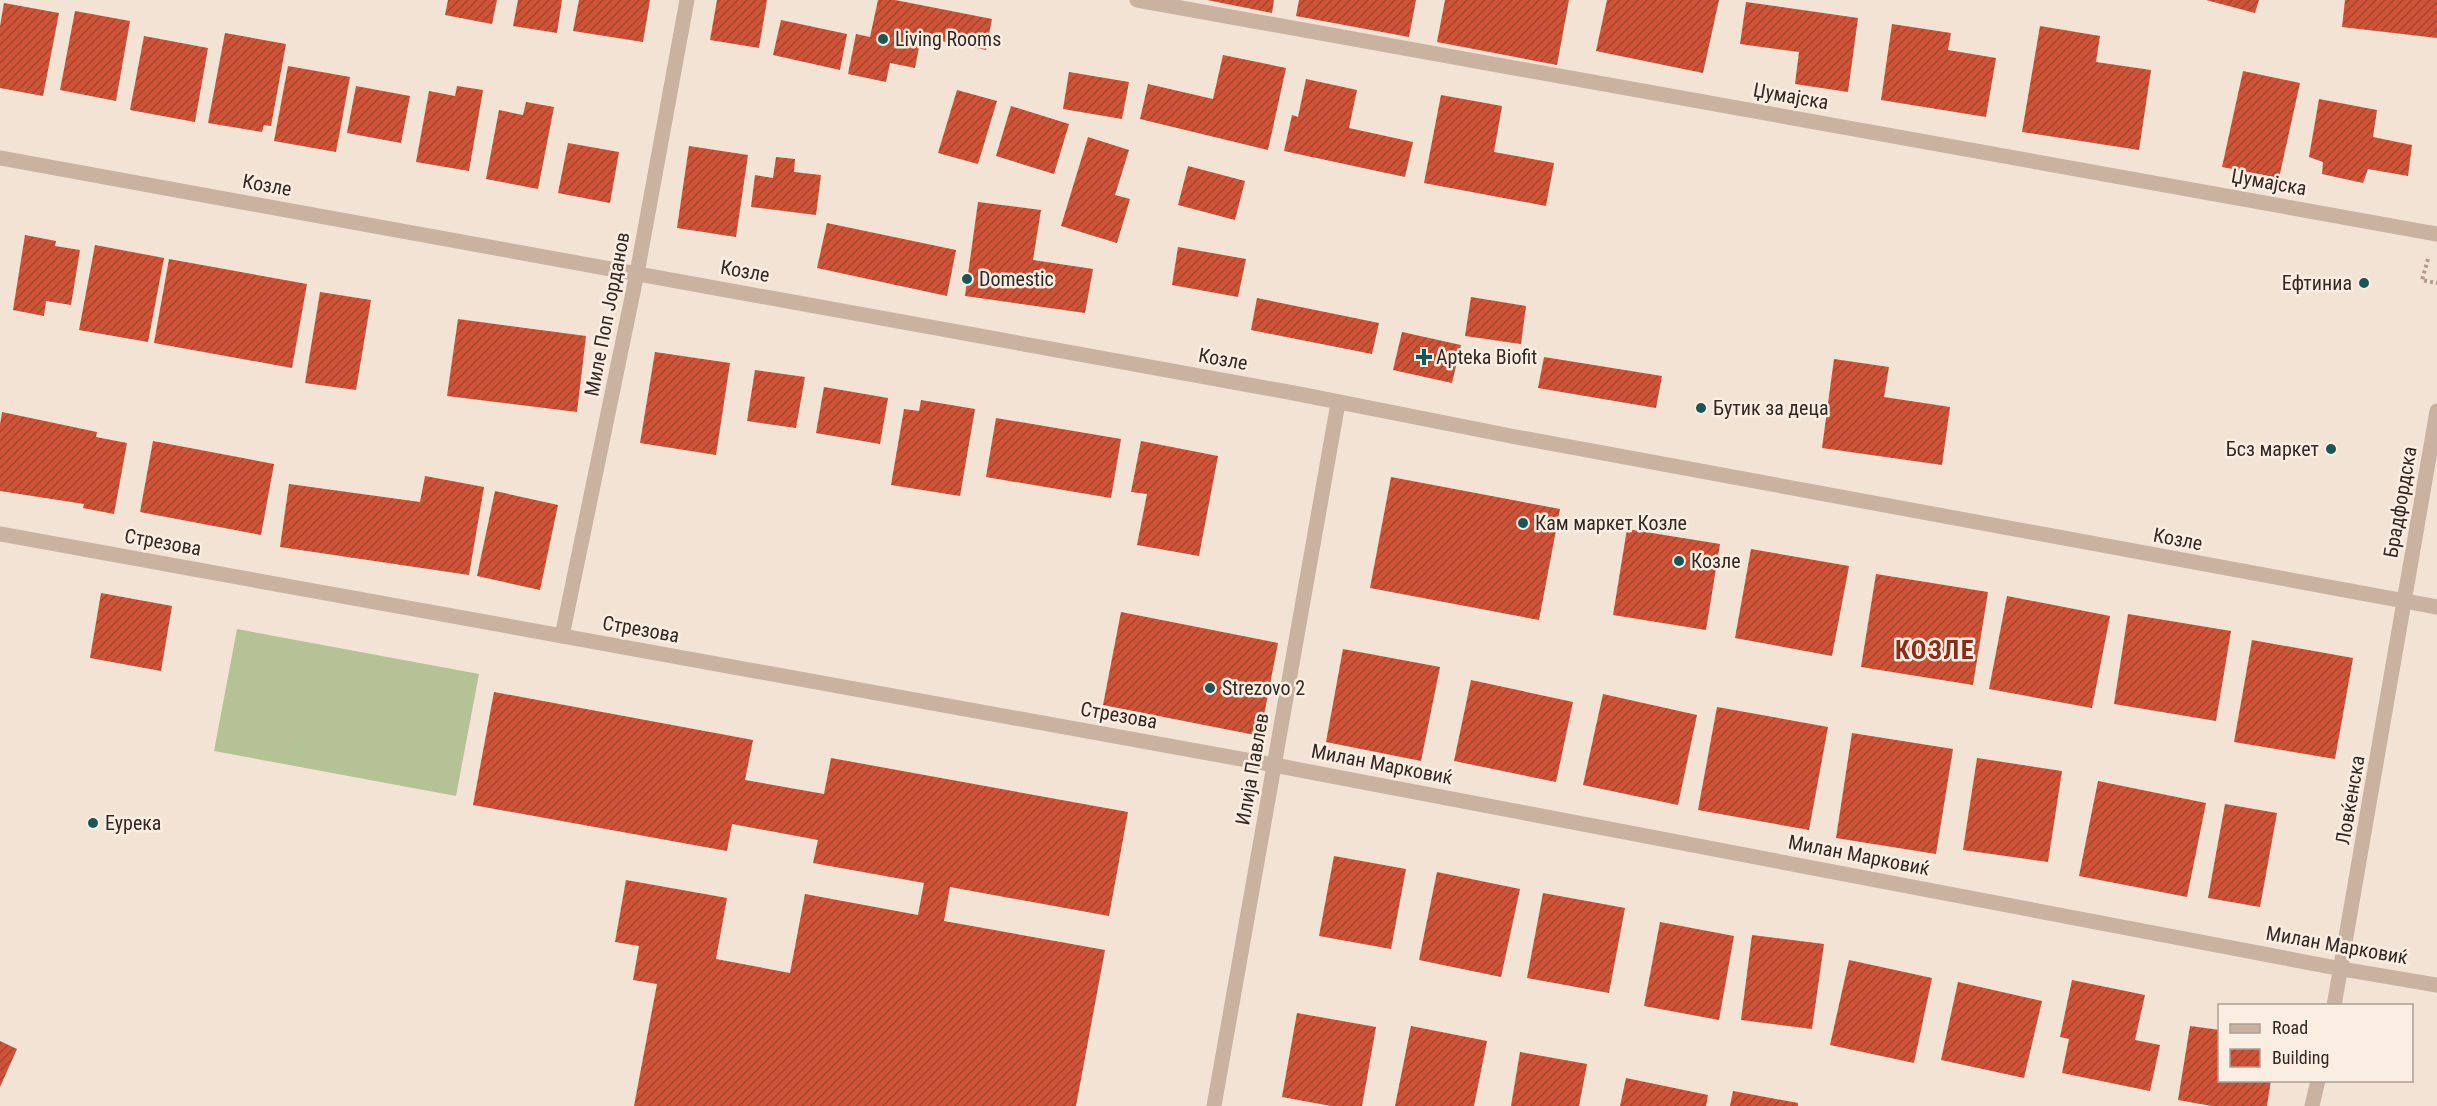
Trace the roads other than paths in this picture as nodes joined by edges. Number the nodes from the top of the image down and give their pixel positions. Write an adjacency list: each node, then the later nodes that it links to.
1 (687, 0): 5 (street, Миле Поп Јорданов)
2 (1137, 0): 4 (street, Џумајска)
3 (0, 158): 5 (street, Козле)
4 (2437, 234)
5 (637, 273): 6 (street, Козле); 11 (street, Миле Поп Јорданов)
6 (1338, 403): 9 (street, Козле); 12 (street, Илија Павлев)
7 (2437, 411): 9 (street, Брадфордска)
8 (0, 534): 11 (street, Стрезова)
9 (2405, 601): 10 (street, Козле); 13 (street, Ловќенска)
10 (2437, 607)
11 (562, 636): 12 (street, Стрезова)
12 (1274, 765): 13 (street, Милан Марковиќ); 17 (street, Илија Павлев)
13 (2342, 969): 14 (street, Милан Марковиќ); 15 (street, Ловќенска)
14 (2437, 985)
15 (2334, 1004)
16 (2318, 1082): 18 (street)
17 (1214, 1106)
18 (2312, 1106)

